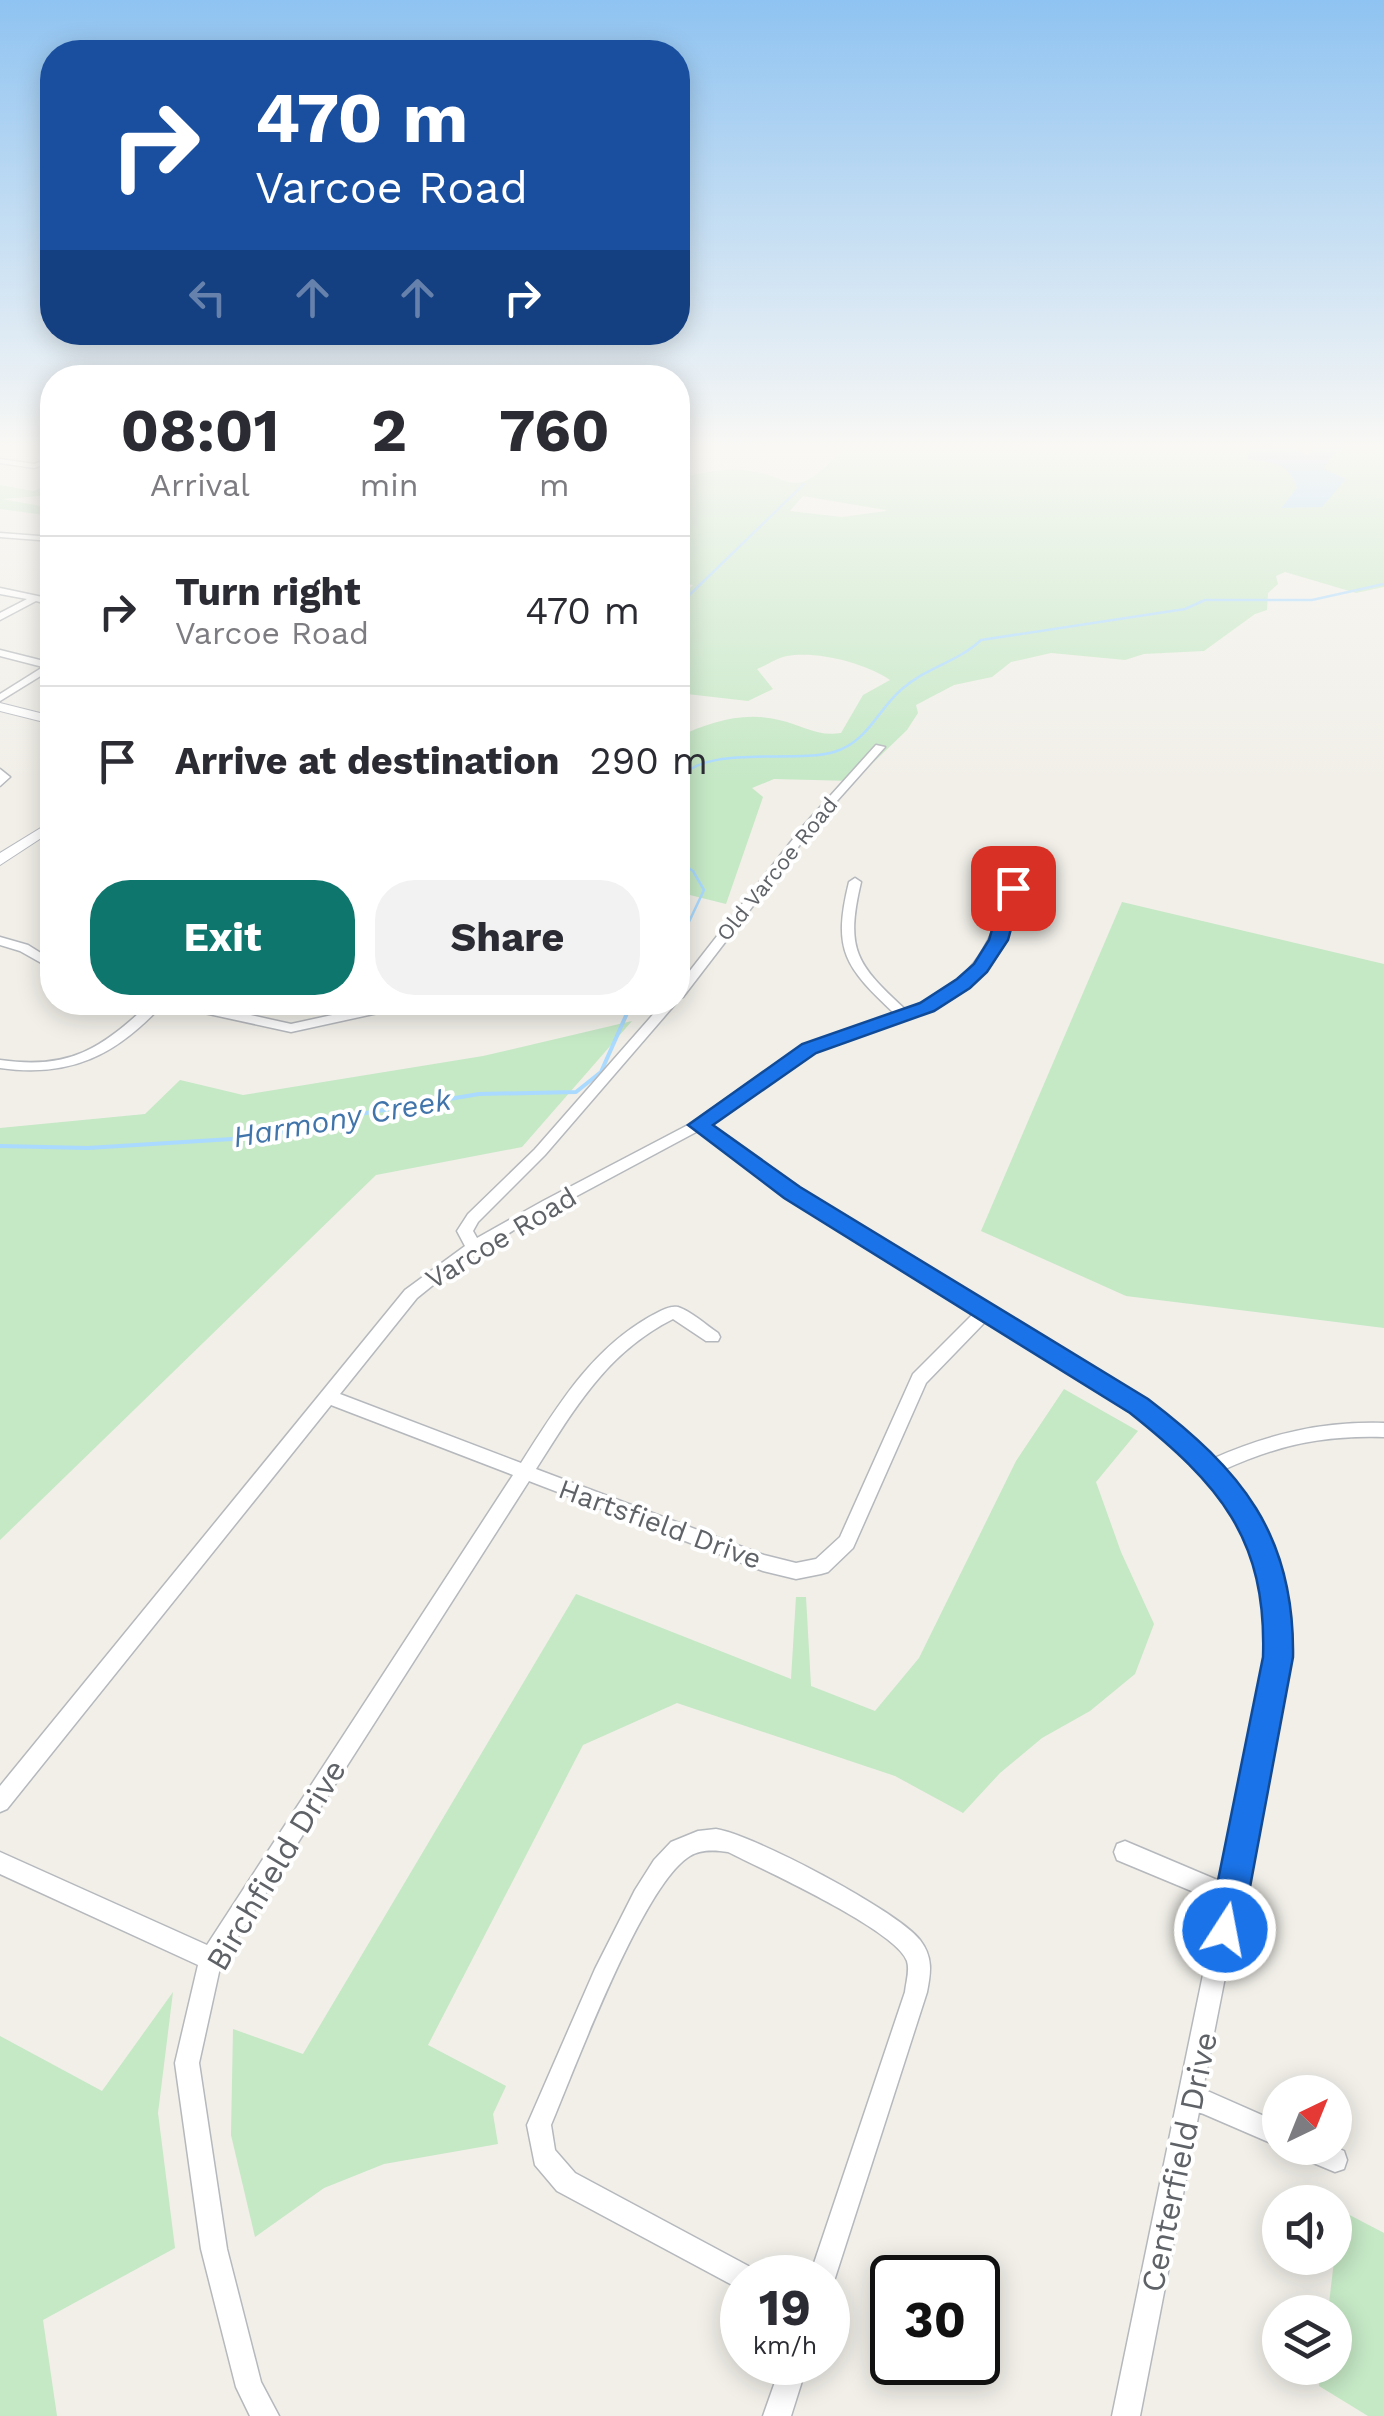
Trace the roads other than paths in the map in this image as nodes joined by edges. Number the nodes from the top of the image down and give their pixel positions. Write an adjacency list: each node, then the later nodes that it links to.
1 (1, 588): 2 (street)
2 (36, 598): 3 (street); 4 (street)
3 (40, 599)
4 (0, 616)
5 (0, 653): 6 (street)
6 (40, 663)
7 (40, 673): 8 (street)
8 (0, 698)
9 (0, 706): 10 (main road)
10 (40, 717)
11 (880, 747): 20 (street, Old Varcoe Road)
12 (0, 772): 13 (street)
13 (0, 783)
14 (40, 834): 15 (main road)
15 (0, 860)
16 (855, 882): 25 (street)
17 (1013, 888): 25 (street, Varcoe Road)
18 (0, 941): 19 (street)
19 (40, 958)
20 (690, 979)
21 (146, 1015): 27 (street)
22 (231, 1015): 23 (street)
23 (350, 1015)
24 (660, 1015): 30 (street)
25 (905, 1016): 29 (street, Varcoe Road)
26 (0, 1064): 27 (street)
27 (19, 1067): 28 (street)
28 (0, 1073)
29 (699, 1125): 30 (street, Varcoe Road); 31 (street, Centerfield Drive)
30 (474, 1248): 33 (street, Varcoe Road)
31 (985, 1312): 35 (street, Centerfield Drive); 36 (street, Hartsfield Drive)
32 (712, 1337): 36 (street, Birchfield Drive)
33 (327, 1396): 36 (street, Hartsfield Drive); 37 (street, Varcoe Road)
34 (1384, 1430): 35 (street)
35 (1211, 1467): 40 (street, Centerfield Drive)
36 (524, 1473): 41 (street, Birchfield Drive)
37 (0, 1802)
38 (1125, 1852): 40 (street)
39 (0, 1863): 41 (street)
40 (1231, 1897): 42 (street, Centerfield Drive)
41 (211, 1959): 47 (street, Birchfield Drive)
42 (1193, 2096): 43 (street); 49 (street, Centerfield Drive)
43 (1262, 2127)
44 (830, 2255): 45 (street)
45 (720, 2265)
46 (787, 2385): 48 (street)
47 (264, 2416)
48 (777, 2416)
49 (1126, 2416)

